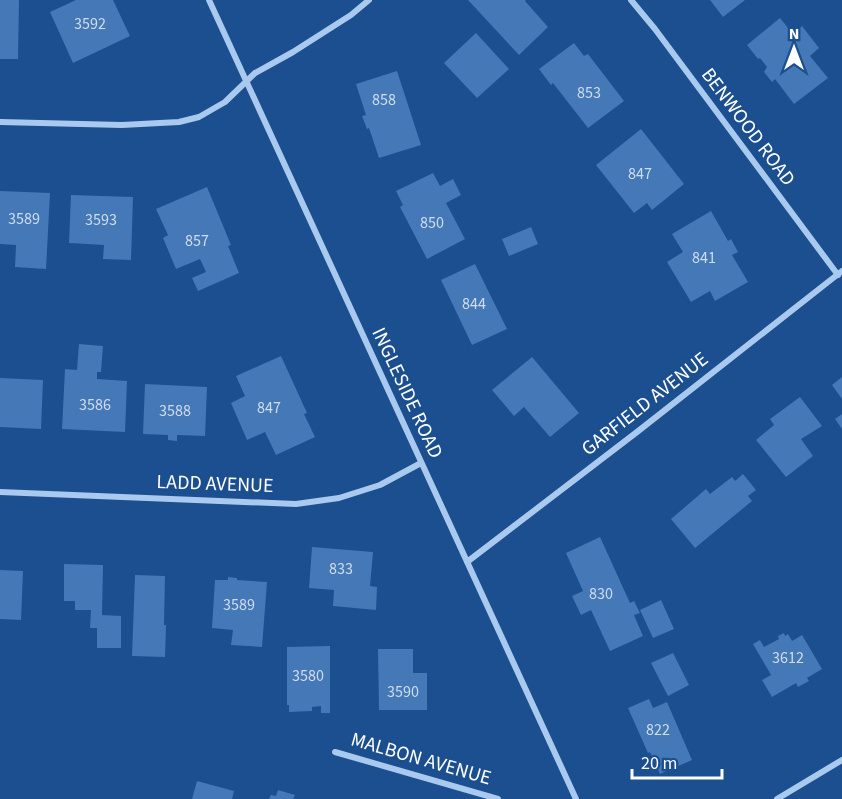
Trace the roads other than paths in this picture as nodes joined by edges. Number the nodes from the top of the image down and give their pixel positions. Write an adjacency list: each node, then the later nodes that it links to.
1 (209, 0): 4 (street, INGLESIDE ROAD)
2 (369, 0): 4 (street)
3 (631, 0): 6 (street, BENWOOD ROAD)
4 (246, 81): 5 (street); 7 (street, INGLESIDE ROAD)
5 (0, 122)
6 (840, 273): 9 (street, GARFIELD AVENUE)
7 (422, 463): 8 (street, LADD AVENUE); 9 (street, INGLESIDE ROAD)
8 (0, 492)
9 (467, 562): 13 (street, INGLESIDE ROAD)
10 (335, 752): 12 (street, MALBON AVENUE)
11 (842, 760): 14 (street)
12 (498, 799)
13 (576, 799)
14 (777, 799)

